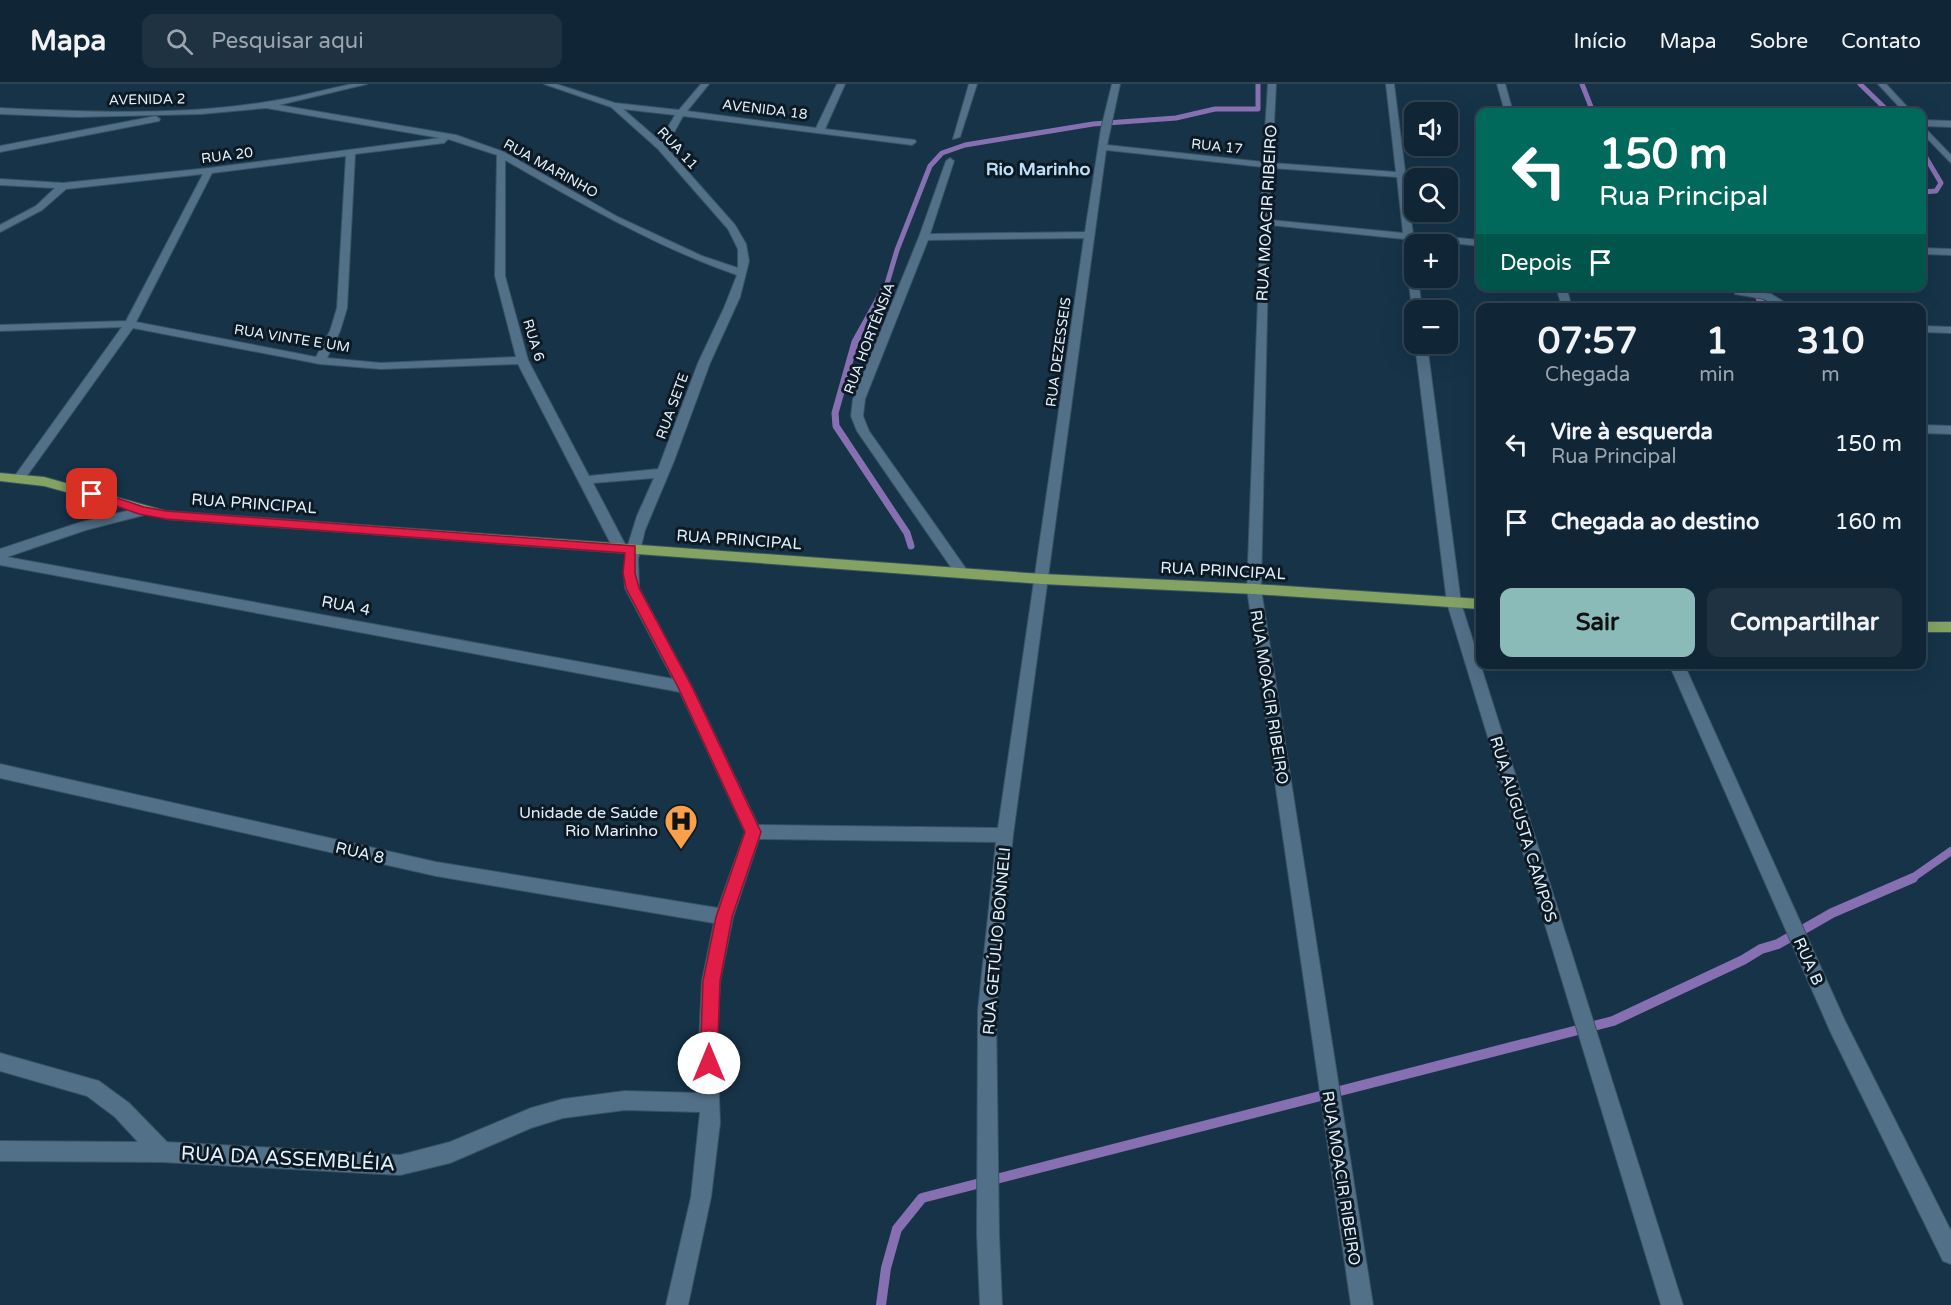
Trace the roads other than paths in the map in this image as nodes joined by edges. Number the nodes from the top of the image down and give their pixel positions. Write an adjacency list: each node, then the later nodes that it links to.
1 (363, 84): 12 (street, AVENIDA 2)
2 (548, 84): 11 (street, RUA 11)
3 (705, 84): 18 (street)
4 (841, 84): 21 (street)
5 (973, 84): 23 (street)
6 (1116, 84): 27 (street, RUA DEZESSEIS)
7 (1272, 84): 33 (street, RUA MOACIR RIBEIRO)
8 (1390, 84): 35 (street)
9 (1501, 84): 14 (street)
10 (1882, 84): 15 (street)
11 (567, 86): 13 (street, RUA 11)
12 (266, 105): 17 (street, AVENIDA 2); 24 (street, RUA MARINHO)
13 (614, 105): 18 (street, AVENIDA 18); 26 (street, RUA 11)
14 (1508, 108)
15 (1904, 108)
16 (0, 111): 17 (street, AVENIDA 2)
17 (201, 111): 28 (street)
18 (681, 112): 21 (street, AVENIDA 18); 26 (street)
19 (1951, 124): 20 (street)
20 (1926, 126)
21 (820, 129): 25 (street, AVENIDA 18)
22 (1926, 131): 31 (street)
23 (956, 137)
24 (456, 138): 29 (street, RUA 20); 30 (street, RUA MARINHO)
25 (912, 142)
26 (661, 147): 48 (street, RUA 11)
27 (1103, 147): 33 (street, RUA 17); 41 (street, RUA DEZESSEIS)
28 (0, 149)
29 (351, 153): 34 (street, RUA 20); 57 (street)
30 (501, 154): 48 (street, RUA MARINHO); 56 (street, RUA 6)
31 (1951, 160)
32 (950, 161): 43 (street, RUA HORTÊNSIA)
33 (1269, 165): 35 (street, RUA 17); 38 (street, RUA MOACIR RIBEIRO)
34 (208, 171): 37 (street, RUA 20); 51 (street)
35 (1400, 175): 40 (street)
36 (0, 182): 37 (street, RUA 20)
37 (63, 186): 39 (street)
38 (1264, 222): 42 (street); 70 (street, RUA MOACIR RIBEIRO)
39 (0, 229)
40 (1407, 234)
41 (1089, 235): 43 (street); 69 (street, RUA DEZESSEIS)
42 (1404, 236)
43 (924, 237): 68 (street, RUA HORTÊNSIA)
44 (1458, 241): 45 (street)
45 (1476, 243)
46 (1926, 251): 47 (street)
47 (1951, 252)
48 (742, 273): 60 (street, RUA SETE)
49 (1741, 291): 50 (street)
50 (1783, 303)
51 (130, 324): 52 (street, RUA VINTE E UM); 57 (street, RUA VINTE E UM); 62 (street)
52 (0, 328)
53 (1926, 329): 54 (street)
54 (1951, 330)
55 (1422, 354): 71 (street, RUA AUGUSTA CAMPOS)
56 (522, 360): 57 (street, RUA VINTE E UM); 63 (street, RUA 6)
57 (320, 361)
58 (1926, 429): 59 (street)
59 (1951, 430)
60 (663, 472): 63 (street); 65 (street, RUA SETE)
61 (0, 477): 62 (main road, RUA PRINCIPAL)
62 (20, 477): 64 (main road, RUA PRINCIPAL)
63 (585, 480): 65 (street, RUA 6)
64 (143, 511): 65 (main road, RUA PRINCIPAL); 66 (street)
65 (626, 549): 68 (main road, RUA PRINCIPAL); 74 (street)
66 (0, 554)
67 (0, 560): 74 (street, RUA 4)
68 (962, 573): 69 (main road, RUA PRINCIPAL)
69 (1042, 579): 70 (main road, RUA PRINCIPAL); 77 (street, RUA GETÚLIO BONNELI)
70 (1254, 589): 71 (main road, RUA PRINCIPAL); 86 (street, RUA MOACIR RIBEIRO)
71 (1454, 603): 72 (main road, RUA PRINCIPAL); 87 (street, RUA AUGUSTA CAMPOS)
72 (1476, 604)
73 (1678, 669): 83 (street, RUA B)
74 (685, 687): 76 (street)
75 (0, 771): 78 (street, RUA 8)
76 (753, 832): 77 (street); 78 (street)
77 (1005, 835): 85 (street, RUA GETÚLIO BONNELI)
78 (724, 917): 80 (street)
79 (0, 1062): 82 (street)
80 (709, 1103): 82 (street, RUA DA ASSEMBLÉIA); 84 (street)
81 (0, 1151): 82 (street, RUA DA ASSEMBLÉIA)
82 (162, 1152)
83 (1951, 1253)
84 (677, 1305)
85 (992, 1305)
86 (1362, 1305)
87 (1672, 1305)

